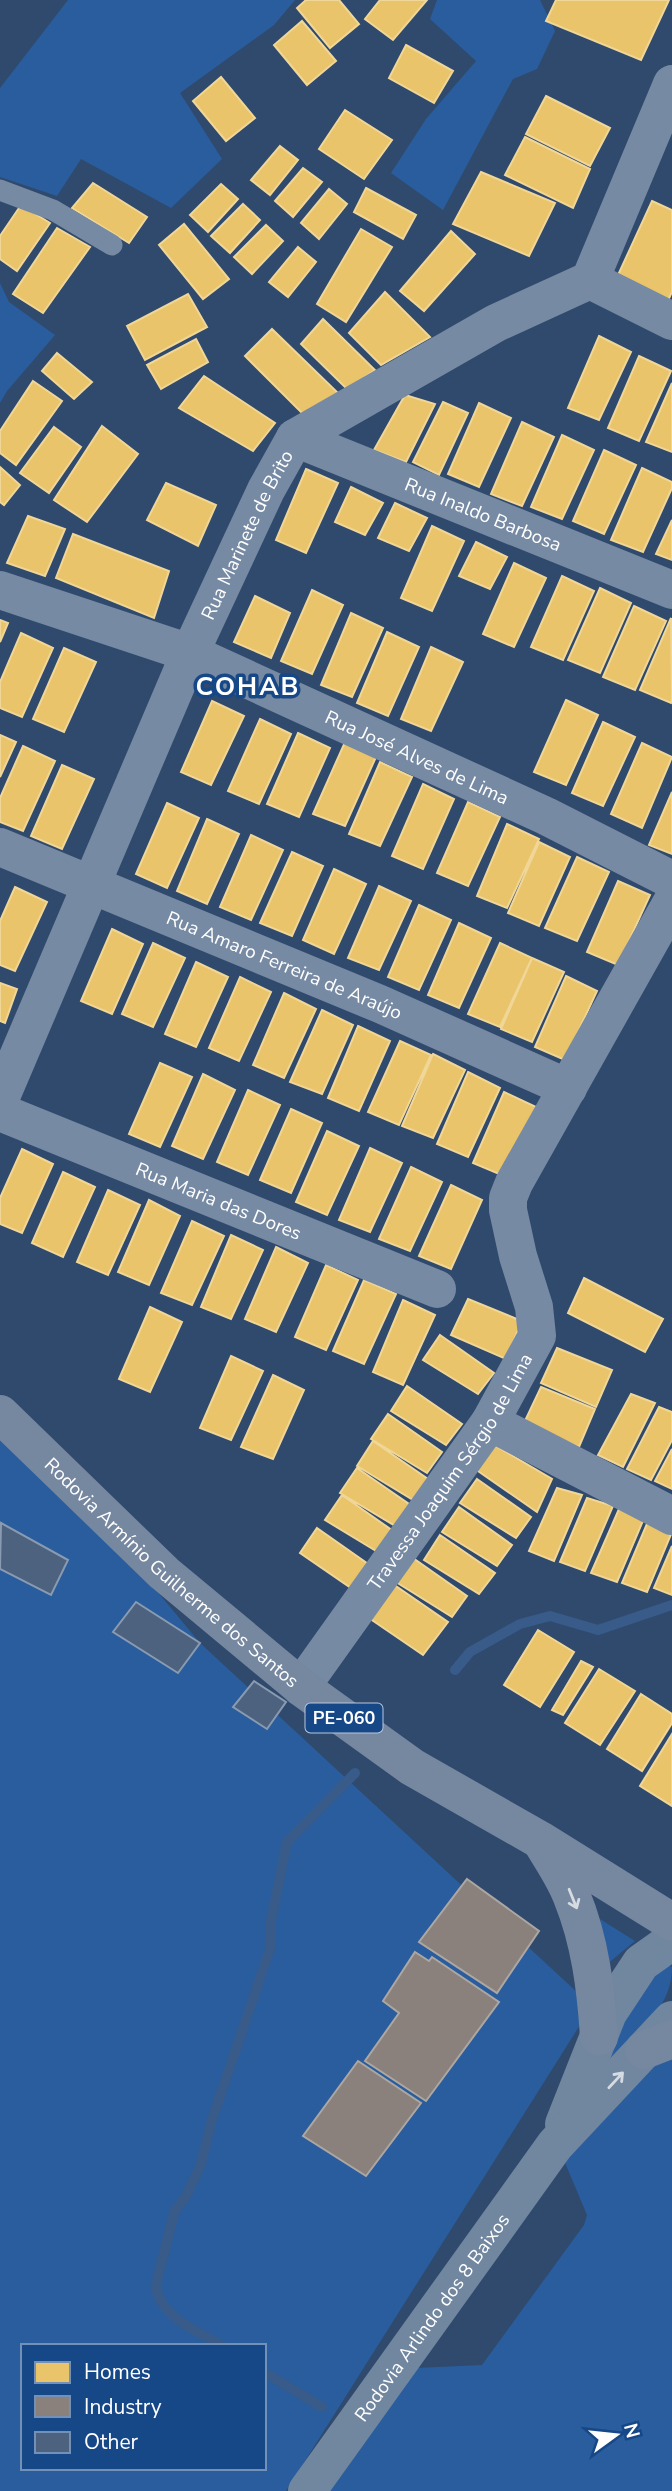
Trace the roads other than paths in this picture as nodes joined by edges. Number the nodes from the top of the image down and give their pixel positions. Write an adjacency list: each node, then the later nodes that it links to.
1 (672, 84): 4 (street)
2 (0, 190): 3 (lane)
3 (112, 245)
4 (590, 280): 5 (street); 6 (street, Rua Marinete de Brito)
5 (672, 321)
6 (295, 438): 8 (street, Rua Inaldo Barbosa); 9 (street, Rua Marinete de Brito)
7 (0, 590): 9 (street, Rua José Alves de Lima)
8 (672, 590)
9 (190, 653): 11 (street, Rua José Alves de Lima); 12 (street, Rua Marinete de Brito)
10 (0, 847): 12 (street, Rua Amaro Ferreira de Araújo)
11 (672, 880)
12 (90, 883): 14 (street, Rua Amaro Ferreira de Araújo); 15 (street, Rua Marinete de Brito)
13 (672, 902): 14 (street, Travessa Joaquim Sérgio de Lima)
14 (568, 1088): 19 (street, Travessa Joaquim Sérgio de Lima)
15 (0, 1099)
16 (0, 1112): 17 (street, Rua Maria das Dores)
17 (437, 1289)
18 (0, 1414): 21 (main road, Rodovia Armínio Guilherme dos Santos / PE-060)
19 (490, 1422): 20 (street); 21 (street, Travessa Joaquim Sérgio de Lima)
20 (672, 1516)
21 (301, 1687): 22 (main road, Rodovia Armínio Guilherme dos Santos / PE-060)
22 (540, 1840): 23 (main road, Rodovia Armínio Guilherme dos Santos / PE-060); 26 (main road, one-way to 26)
23 (672, 1922)
24 (672, 1941): 26 (main road, Rodovia Arlindo dos 8 Baixos)
25 (672, 2020): 27 (main road, Rodovia Arlindo dos 8 Baixos)
26 (599, 2037): 28 (main road, Rodovia Arlindo dos 8 Baixos)
27 (658, 2045): 28 (main road, Rodovia Arlindo dos 8 Baixos, one-way to 27)
28 (555, 2145): 29 (main road, Rodovia Arlindo dos 8 Baixos)
29 (307, 2491)

